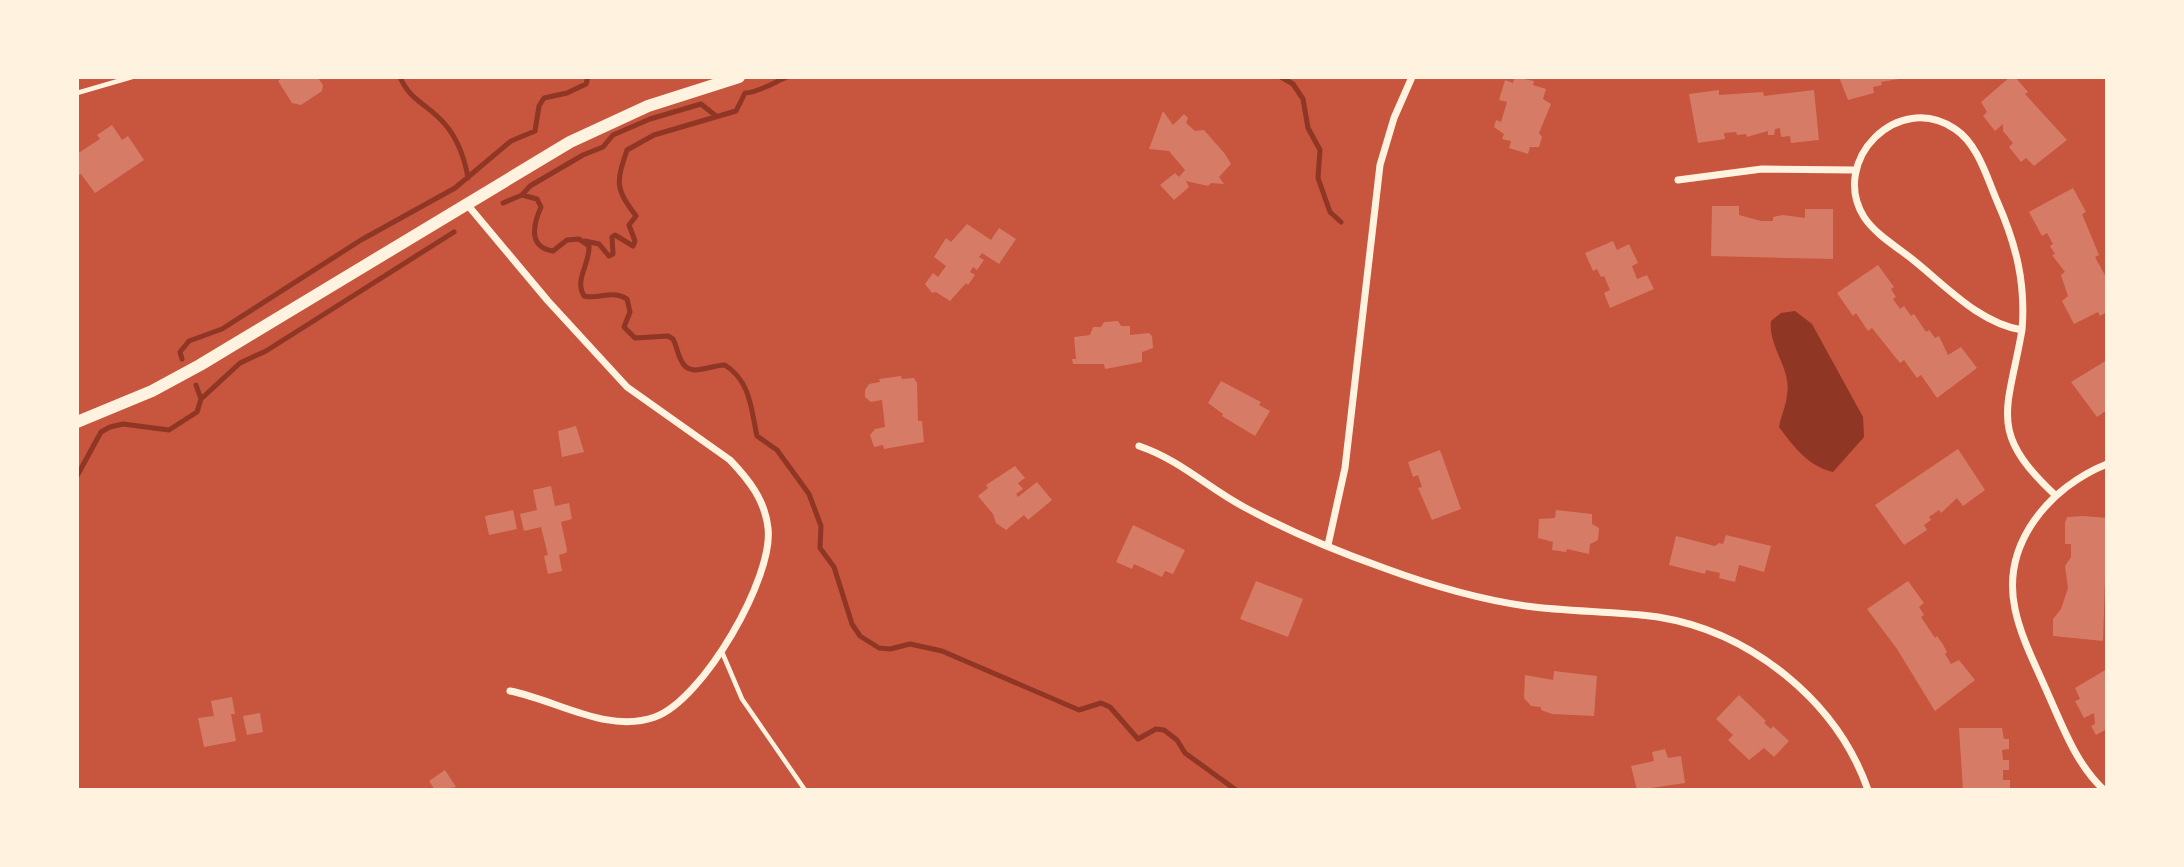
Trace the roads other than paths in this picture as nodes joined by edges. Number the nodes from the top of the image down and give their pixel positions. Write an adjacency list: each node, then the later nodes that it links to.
1 (132, 77): 4 (lane)
2 (739, 77): 7 (main road)
3 (1412, 77): 13 (street)
4 (77, 93)
5 (1854, 170): 6 (street); 8 (street); 8 (street)
6 (1678, 180)
7 (466, 203): 9 (main road); 14 (street)
8 (2022, 330): 12 (street)
9 (77, 422)
10 (1139, 446): 13 (street)
11 (2107, 464): 12 (street)
12 (2054, 495): 18 (street)
13 (1328, 545): 17 (street)
14 (722, 652): 15 (street); 16 (lane)
15 (510, 691)
16 (805, 790)
17 (1868, 790)
18 (2104, 790)

